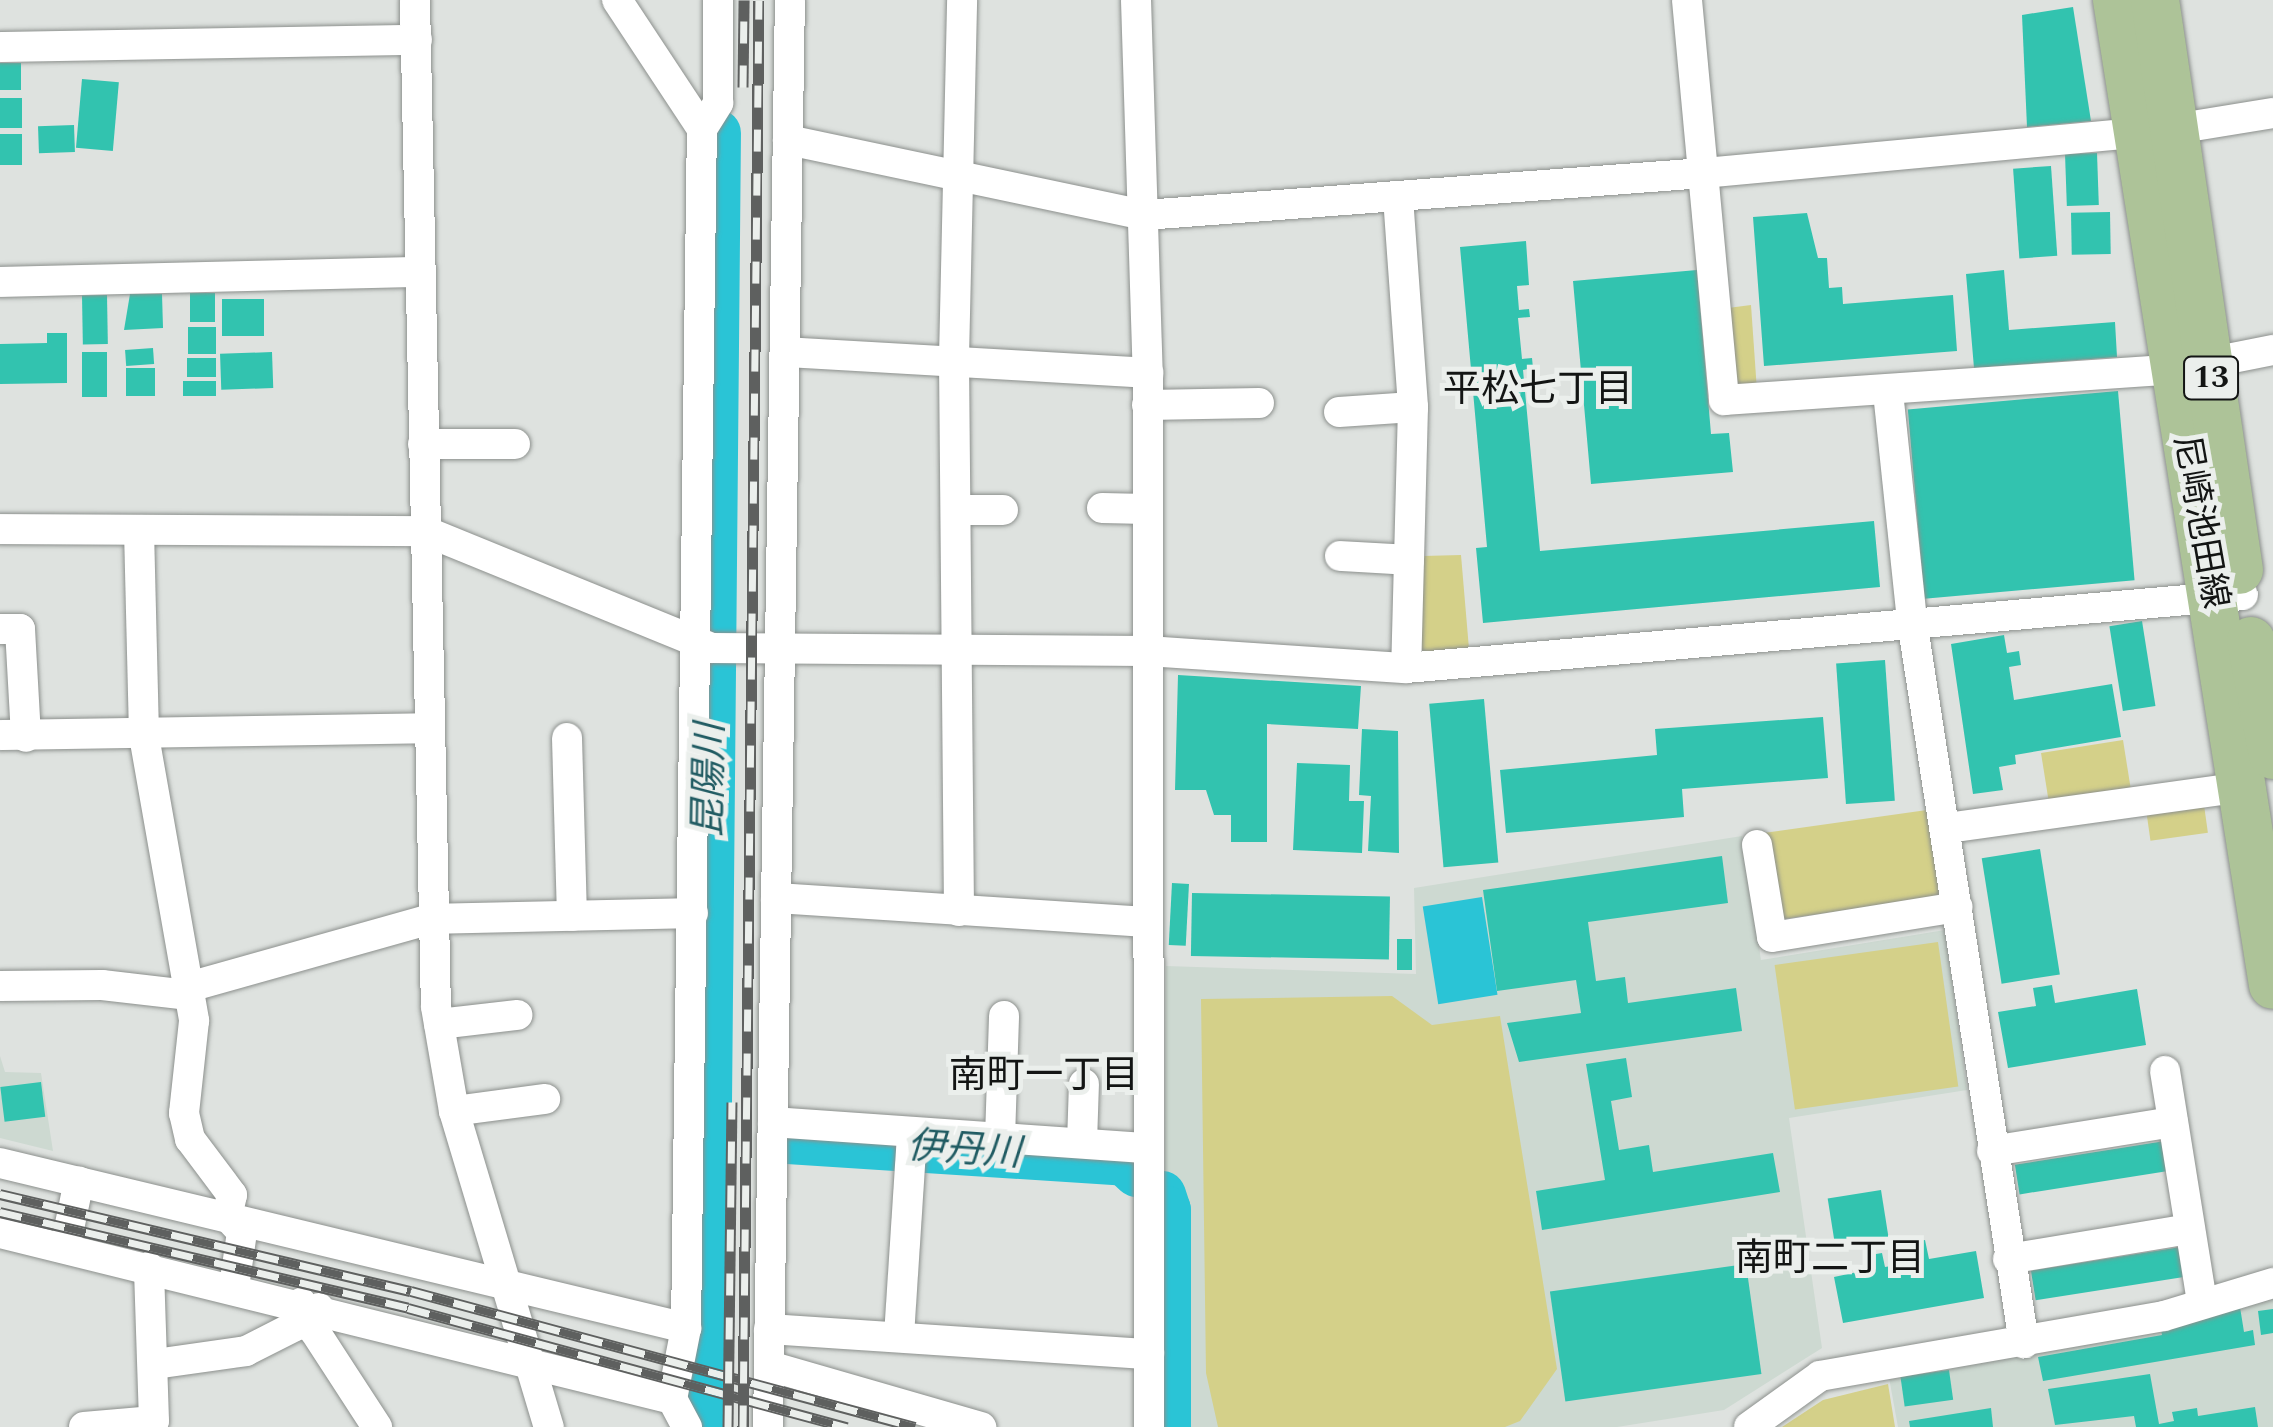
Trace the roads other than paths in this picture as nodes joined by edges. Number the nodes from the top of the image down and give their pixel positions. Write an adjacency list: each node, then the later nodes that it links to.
1 (415, 0): 10 (street)
2 (616, 0): 13 (street)
3 (718, 0): 13 (street)
4 (790, 0): 15 (street)
5 (962, 0): 16 (street)
6 (1136, 0): 19 (street)
7 (1687, 0): 17 (street)
8 (2116, 0): 14 (main road, 尼崎池田線 / 13)
9 (2155, 0): 14 (main road, 尼崎池田線 / 13)
10 (416, 40): 11 (street); 20 (street)
11 (0, 47)
12 (2273, 113): 14 (street)
13 (702, 130): 46 (street)
14 (2157, 131): 17 (street); 25 (main road, 尼崎池田線 / 13)
15 (788, 140): 16 (street); 23 (street)
16 (957, 172): 19 (street); 24 (street)
17 (1704, 173): 18 (street); 27 (street)
18 (1398, 197): 19 (street); 30 (street)
19 (1145, 215): 26 (street)
20 (418, 272): 21 (street); 32 (street)
21 (0, 282)
22 (2273, 350): 25 (street)
23 (784, 352): 24 (street); 47 (street)
24 (954, 358): 26 (street); 36 (street)
25 (2193, 364): 27 (street); 43 (main road, 尼崎池田線 / 13)
26 (1148, 374): 29 (street)
27 (1888, 392): 44 (street)
28 (1259, 403): 29 (street)
29 (1148, 405): 35 (street)
30 (1413, 407): 31 (street); 42 (street)
31 (1339, 412)
32 (423, 444): 33 (street); 40 (street)
33 (515, 444)
34 (1102, 508): 35 (street)
35 (1147, 508): 49 (street)
36 (957, 510): 37 (street); 48 (street)
37 (1003, 510)
38 (0, 529): 39 (street)
39 (139, 530): 40 (street); 53 (street)
40 (425, 531): 46 (street); 51 (street)
41 (1340, 556): 42 (street)
42 (1409, 560): 50 (street)
43 (2228, 596): 44 (street); 55 (main road, 尼崎池田線 / 13)
44 (1912, 621): 50 (street); 56 (street)
45 (0, 628): 52 (street)
46 (696, 644): 47 (street); 61 (street)
47 (776, 649): 48 (street); 58 (street)
48 (956, 649): 49 (street); 60 (street)
49 (1147, 652): 50 (street); 64 (street)
50 (1406, 668)
51 (428, 728): 53 (street); 63 (street)
52 (13, 736): 53 (street)
53 (144, 736): 67 (street)
54 (568, 738): 62 (street)
55 (2258, 771): 56 (street); 65 (main road, 尼崎池田線 / 13)
56 (1947, 828): 59 (street)
57 (1757, 845): 59 (street)
58 (776, 898): 60 (street); 75 (street)
59 (1958, 907): 81 (street)
60 (959, 911): 64 (street)
61 (693, 913): 62 (street); 95 (street)
62 (572, 916): 63 (street)
63 (431, 919): 67 (street); 70 (street)
64 (1147, 922): 80 (street)
65 (2273, 985)
66 (0, 986): 67 (street)
67 (189, 991): 84 (street)
68 (517, 1015): 70 (street)
69 (1004, 1016): 78 (street)
70 (439, 1024): 74 (street)
71 (2165, 1070): 76 (street)
72 (1084, 1084): 79 (street)
73 (545, 1099): 74 (street)
74 (454, 1111): 90 (street)
75 (773, 1122): 77 (street); 96 (street)
76 (2173, 1122): 81 (street); 85 (street)
77 (912, 1132): 78 (street); 97 (street)
78 (1000, 1138): 79 (street)
79 (1082, 1143): 80 (street)
80 (1147, 1148): 99 (street)
81 (1992, 1152): 88 (street)
82 (0, 1164): 83 (street)
83 (79, 1182): 84 (street); 87 (street)
84 (227, 1216): 90 (street); 92 (street)
85 (2190, 1229): 88 (street); 93 (street)
86 (0, 1233): 87 (street)
87 (64, 1248): 89 (street)
88 (2008, 1260): 98 (street)
89 (149, 1267): 92 (street); 100 (street)
90 (506, 1283): 95 (street); 101 (street)
91 (2273, 1283): 93 (street)
92 (234, 1287): 94 (street)
93 (2202, 1303): 98 (street)
94 (310, 1305): 100 (street); 101 (street); 106 (street)
95 (686, 1328): 103 (street)
96 (769, 1328): 97 (street); 102 (street)
97 (899, 1336): 99 (street)
98 (2024, 1343): 111 (street)
99 (1149, 1354): 110 (street)
100 (155, 1364): 105 (street)
101 (534, 1365): 103 (street); 107 (street)
102 (769, 1366): 104 (street); 109 (street)
103 (672, 1398): 108 (street)
104 (774, 1425)
105 (84, 1427)
106 (377, 1427)
107 (548, 1427)
108 (688, 1427)
109 (981, 1427)
110 (1148, 1427)
111 (1749, 1427)

